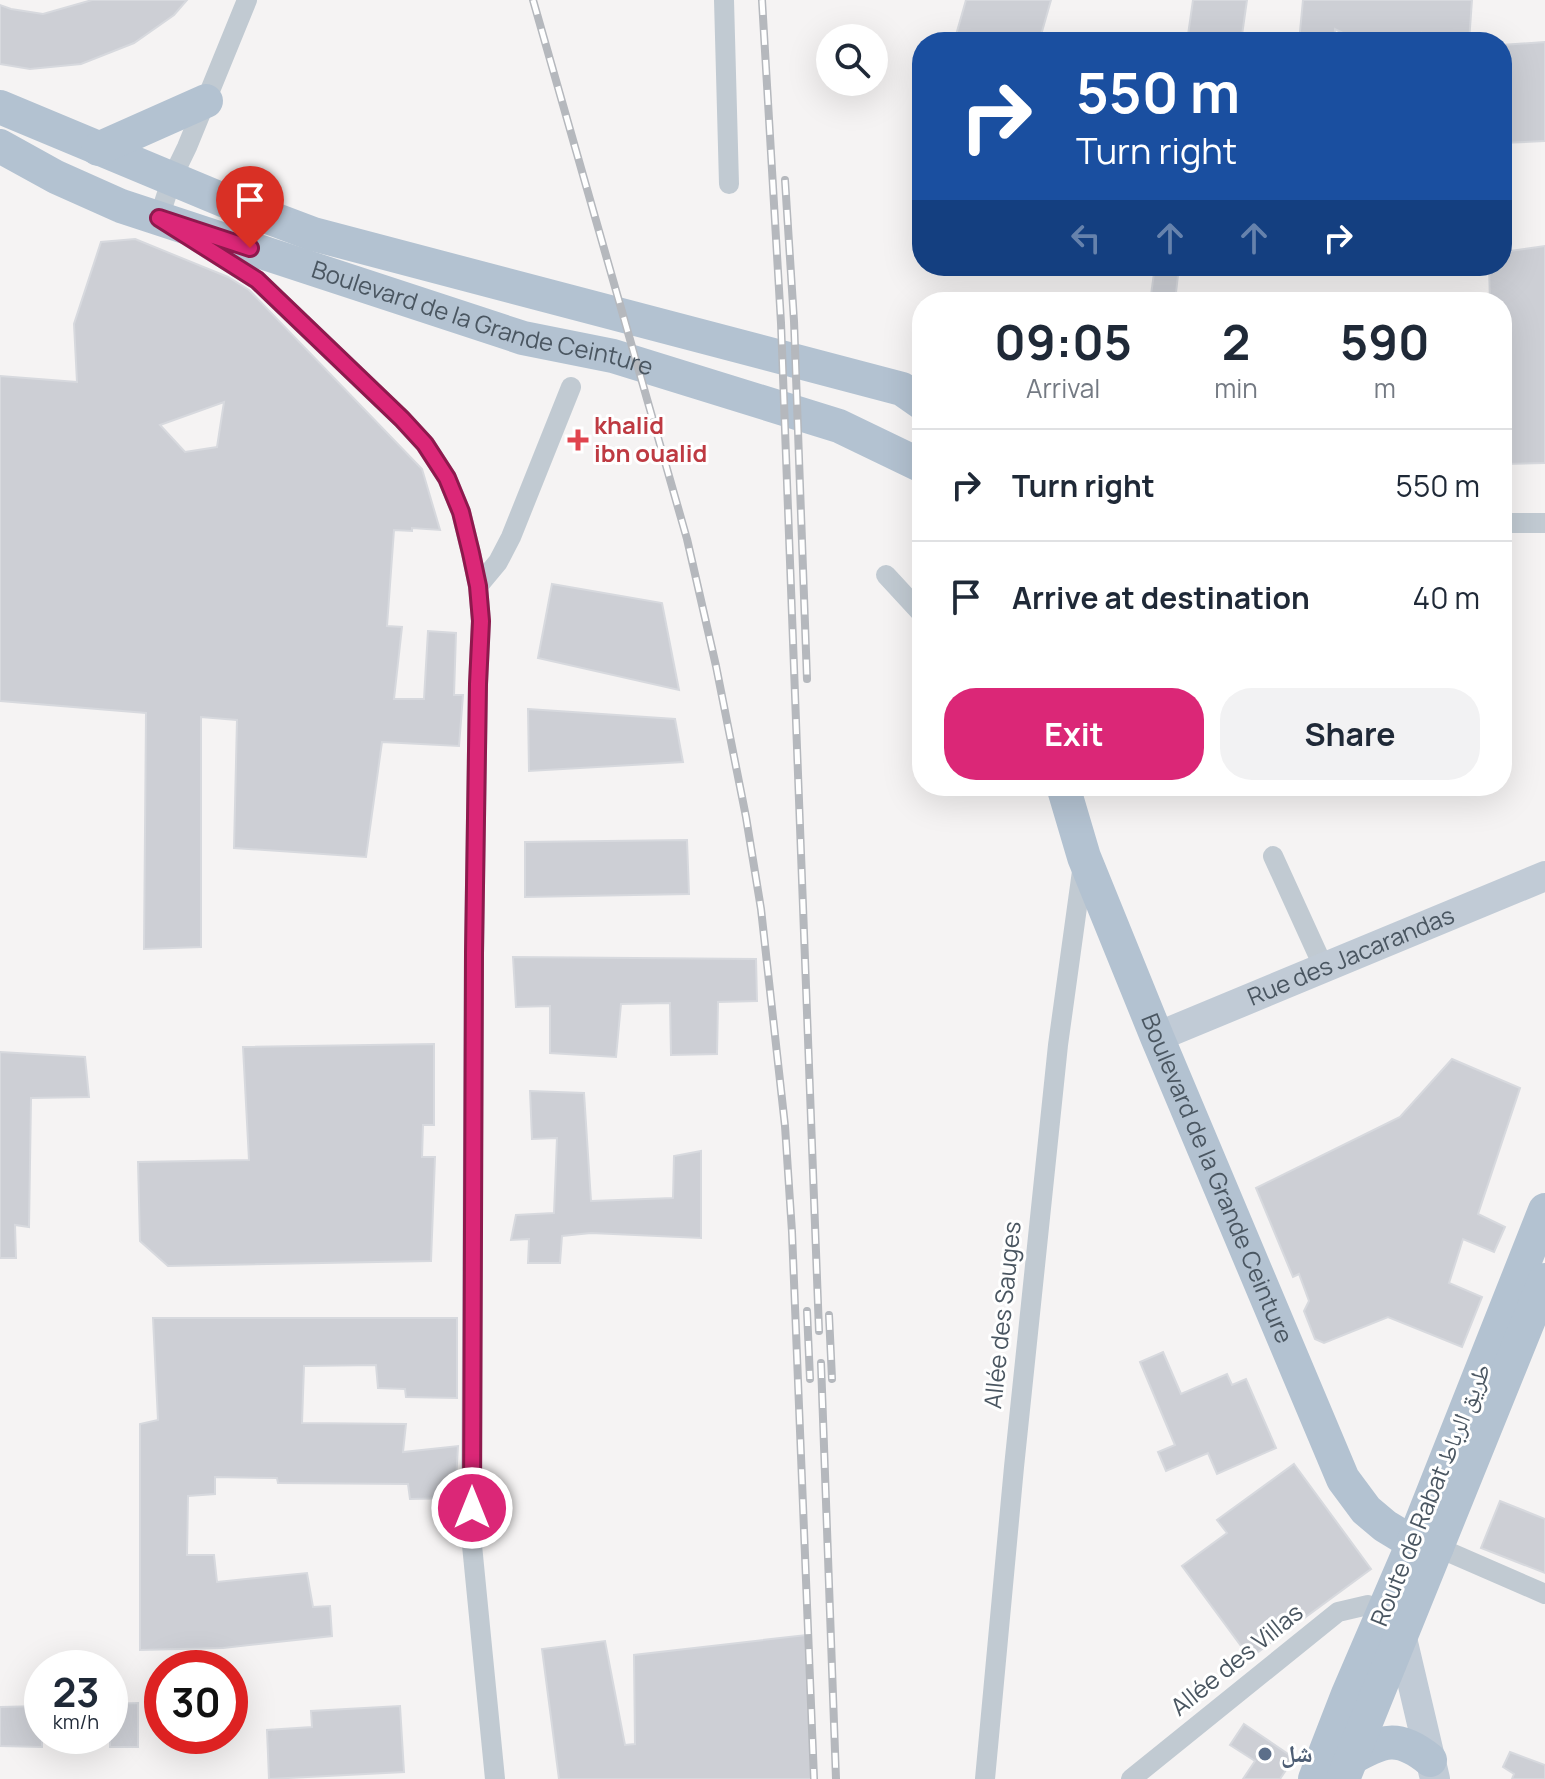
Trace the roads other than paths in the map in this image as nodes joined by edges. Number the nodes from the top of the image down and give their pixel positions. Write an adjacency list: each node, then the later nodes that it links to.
1 (247, 0): 3 (street)
2 (724, 0): 8 (street)
3 (206, 101): 6 (main road); 7 (street)
4 (0, 107): 6 (main road, Boulevard de la Grande Ceinture)
5 (0, 146): 9 (main road, Boulevard de la Grande Ceinture)
6 (98, 149): 7 (main road, Boulevard de la Grande Ceinture)
7 (172, 178): 9 (street); 11 (main road, Boulevard de la Grande Ceinture)
8 (729, 184)
9 (159, 218): 12 (main road, Boulevard de la Grande Ceinture); 16 (street)
10 (571, 387): 16 (street)
11 (912, 396)
12 (912, 461)
13 (1512, 523): 14 (street)
14 (1545, 523)
15 (886, 575): 17 (street)
16 (478, 586): 31 (street)
17 (912, 603)
18 (1066, 796): 20 (main road, Boulevard de la Grande Ceinture)
19 (1273, 856): 22 (street)
20 (1084, 857): 23 (main road, Boulevard de la Grande Ceinture); 32 (street, Allée des Sauges)
21 (1545, 876): 22 (street, Rue des Jacarandas)
22 (1324, 968): 23 (street, Rue des Jacarandas)
23 (1157, 1037): 26 (main road, Boulevard de la Grande Ceinture)
24 (1545, 1210): 26 (main road, Route de Rabat طريق الرباط)
25 (1545, 1280): 26 (main road, Route de Rabat طريق الرباط)
26 (1425, 1545): 27 (street); 28 (main road, Route de Rabat طريق الرباط)
27 (1545, 1594)
28 (1392, 1622): 29 (main road, Route de Rabat طريق الرباط); 30 (street); 33 (street, Allée des Villas); 34 (main road, Route de Rabat طريق الرباط)
29 (1346, 1769): 30 (main road)
30 (1432, 1770)
31 (495, 1779)
32 (985, 1779)
33 (1131, 1779)
34 (1315, 1779)

